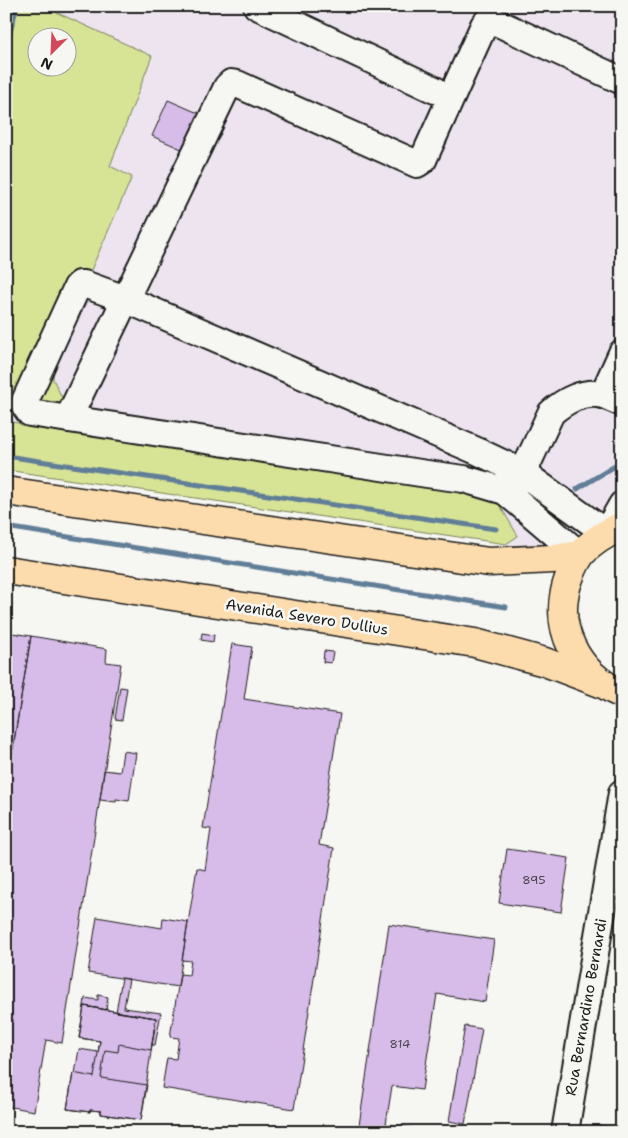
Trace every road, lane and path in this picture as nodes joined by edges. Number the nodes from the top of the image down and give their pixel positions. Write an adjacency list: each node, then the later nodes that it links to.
1 (257, 6): 3 (street)
2 (622, 81): 4 (street)
3 (435, 90)
4 (126, 299): 6 (street); 6 (street); 7 (street)
5 (616, 380): 8 (street)
6 (68, 419): 9 (street)
7 (477, 451): 8 (street); 9 (street)
8 (523, 473): 11 (street); 13 (street)
9 (464, 479): 11 (street)
10 (6, 491): 14 (main road)
11 (505, 491): 14 (street)
12 (622, 505): 13 (street)
13 (614, 530): 14 (main road)
14 (580, 555): 16 (main road)
15 (6, 570): 16 (main road, Avenida Severo Dullius)
16 (612, 689)
17 (622, 793): 18 (street, Rua Bernardino Bernardi)
18 (565, 1132)

